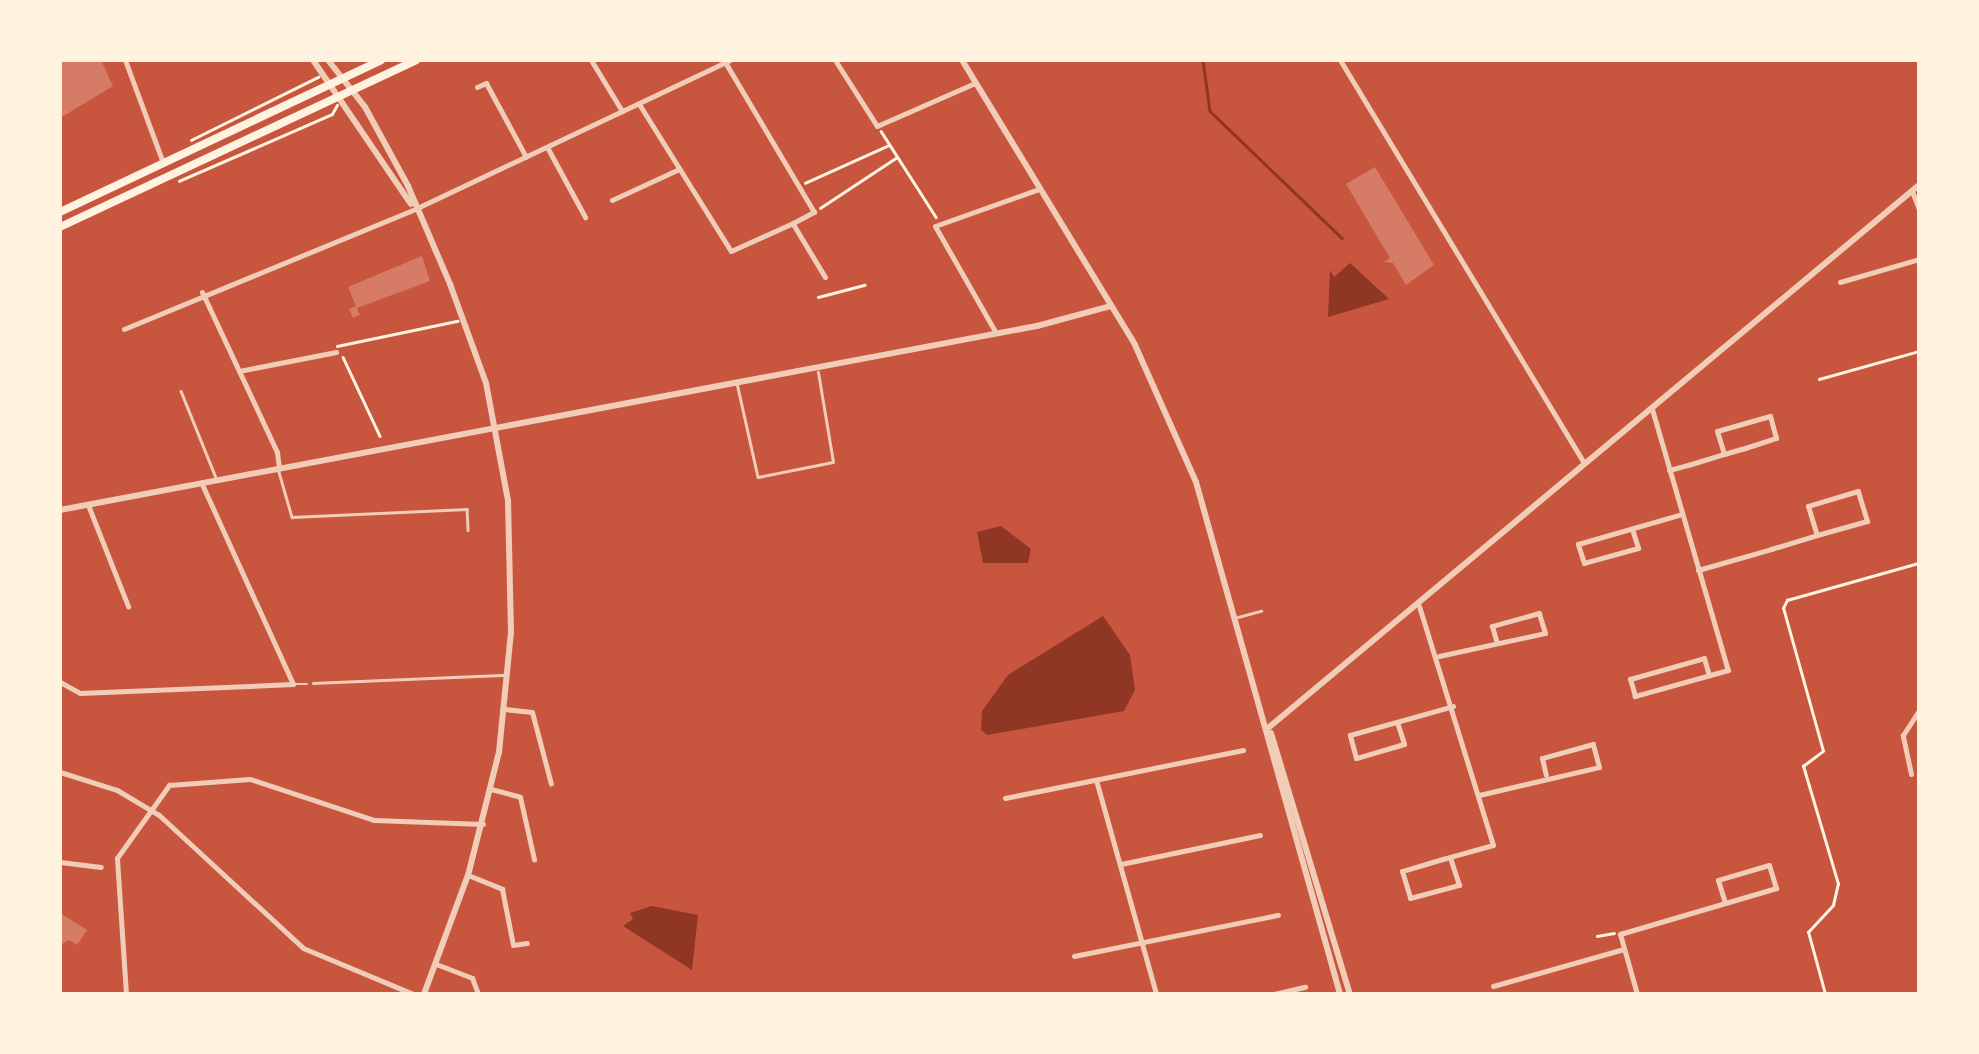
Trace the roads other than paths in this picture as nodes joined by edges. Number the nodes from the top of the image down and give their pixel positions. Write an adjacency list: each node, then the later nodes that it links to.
1 (125, 60): 21 (street)
2 (313, 60): 13 (street)
3 (328, 60): 11 (street)
4 (380, 60): 11 (main road)
5 (416, 60): 15 (main road)
6 (591, 60): 18 (street)
7 (835, 60): 12 (street)
8 (962, 60): 12 (street)
9 (1340, 60): 47 (street)
10 (725, 61): 17 (street); 30 (street)
11 (342, 78): 13 (main road); 15 (street)
12 (975, 83): 24 (street)
13 (332, 84): 16 (street); 21 (main road)
14 (477, 87): 20 (street)
15 (352, 91): 16 (main road); 26 (street)
16 (342, 96): 26 (street); 31 (main road)
17 (640, 104): 18 (street); 22 (street)
18 (622, 112): 19 (street)
19 (547, 147): 20 (street); 29 (street)
20 (526, 157): 26 (street)
21 (163, 163): 28 (main road)
22 (679, 168): 25 (street); 30 (street)
23 (1915, 188): 27 (street); 44 (street)
24 (1040, 189): 36 (street); 38 (street)
25 (612, 200)
26 (415, 209): 35 (street); 45 (street)
27 (1919, 209)
28 (60, 212)
29 (585, 216)
30 (793, 223): 33 (street)
31 (60, 227)
32 (1919, 259): 34 (street)
33 (825, 278)
34 (1840, 282)
35 (202, 292): 37 (street); 41 (street)
36 (1111, 306): 38 (street); 62 (street)
37 (124, 329)
38 (996, 332): 40 (street)
39 (336, 352): 41 (street)
40 (817, 366): 42 (street); 42 (lane)
41 (239, 371): 48 (street)
42 (736, 382): 45 (street)
43 (181, 391): 50 (lane)
44 (1652, 409): 47 (street); 49 (street)
45 (496, 428): 48 (street); 65 (street)
46 (1724, 454): 46 (street); 49 (street)
47 (1586, 466): 60 (street)
48 (279, 470): 50 (street); 56 (lane)
49 (1670, 470): 54 (street)
50 (218, 481): 51 (street)
51 (202, 484): 52 (street); 68 (street)
52 (88, 505): 53 (street); 59 (street)
53 (60, 510)
54 (1682, 514): 55 (street); 58 (street)
55 (1632, 529): 55 (street)
56 (468, 530)
57 (1817, 535): 57 (street); 58 (street)
58 (1698, 570): 66 (street)
59 (128, 606)
60 (1418, 606): 64 (street); 75 (street)
61 (1261, 611): 62 (lane)
62 (1237, 617): 75 (street)
63 (1496, 640): 63 (street); 64 (street)
64 (1439, 656): 71 (street)
65 (509, 675): 70 (lane); 72 (street)
66 (1709, 676): 66 (street)
67 (60, 682): 68 (street)
68 (292, 684): 69 (lane)
69 (307, 684)
70 (314, 684)
71 (1453, 706): 74 (street); 83 (street)
72 (504, 708): 81 (street); 82 (street)
73 (1919, 710): 78 (street)
74 (1397, 722): 74 (street)
75 (1268, 728): 109 (street); 110 (street)
76 (1243, 750): 80 (street)
77 (60, 772): 85 (street)
78 (1911, 774)
79 (1546, 775): 79 (street); 83 (street)
80 (1096, 780): 84 (street); 91 (street)
81 (551, 784)
82 (491, 789): 86 (street); 89 (street)
83 (1479, 795): 88 (street)
84 (1005, 798)
85 (149, 808): 86 (street); 103 (street); 104 (street)
86 (483, 824): 93 (street)
87 (1260, 835): 91 (street)
88 (1450, 857): 88 (street)
89 (534, 859)
90 (60, 862): 92 (street)
91 (1120, 864): 97 (street)
92 (100, 868)
93 (468, 875): 96 (street); 100 (street)
94 (1725, 903): 94 (street); 98 (street)
95 (1278, 915): 97 (street)
96 (527, 943)
97 (1141, 944): 99 (street); 107 (street)
98 (1624, 949): 101 (street); 111 (street)
99 (1074, 956)
100 (436, 964): 105 (street); 106 (street)
101 (1493, 986)
102 (1305, 988): 108 (street)
103 (126, 994)
104 (413, 994)
105 (424, 994)
106 (478, 994)
107 (1156, 994)
108 (1274, 994)
109 (1340, 994)
110 (1350, 994)
111 (1637, 994)

